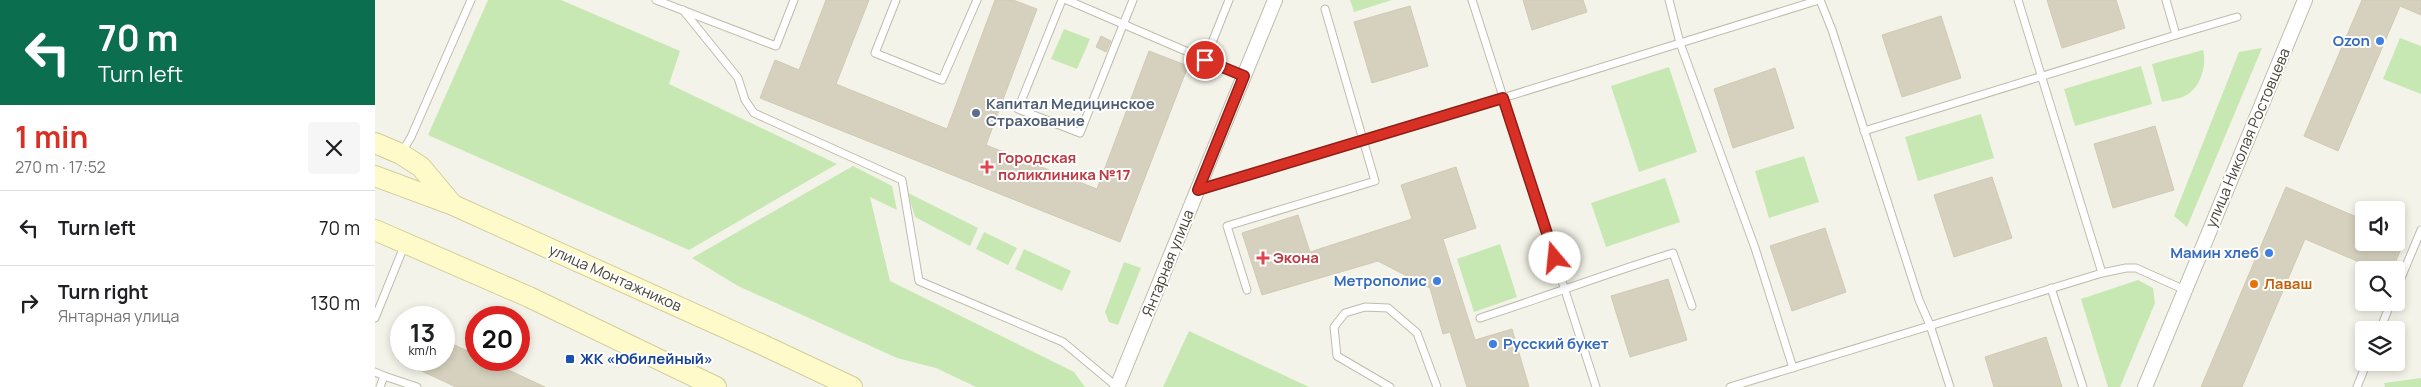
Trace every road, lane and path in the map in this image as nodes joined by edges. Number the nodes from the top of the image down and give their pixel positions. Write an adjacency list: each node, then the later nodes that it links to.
1 (471, 0): 30 (lane)
2 (656, 0): 18 (lane)
3 (794, 0): 18 (lane)
4 (896, 0): 5 (lane)
5 (977, 0)
6 (1062, 0): 20 (lane)
7 (1067, 0): 20 (lane)
8 (1133, 0): 20 (lane)
9 (1229, 0): 23 (lane)
10 (1275, 0): 24 (street, Янтарная улица)
11 (1472, 0): 26 (lane)
12 (1669, 0): 22 (lane)
13 (1819, 0): 22 (lane); 27 (lane)
14 (2017, 0): 25 (lane)
15 (2166, 0): 21 (lane)
16 (2305, 0): 41 (street, улица Николая Ростовцева)
17 (1325, 9): 28 (lane)
18 (683, 10): 55 (lane)
19 (2237, 17): 21 (lane)
20 (1123, 24): 23 (lane)
21 (2177, 35): 25 (lane)
22 (1680, 43): 26 (lane); 47 (lane)
23 (1205, 60): 24 (lane)
24 (1244, 76): 32 (street, Янтарная улица)
25 (2041, 77): 27 (lane); 38 (lane)
26 (1503, 98): 28 (lane); 42 (lane)
27 (1864, 131): 46 (lane)
28 (1364, 141): 32 (lane); 40 (lane)
29 (375, 143): 30 (main road)
30 (401, 154): 33 (main road)
31 (375, 176): 33 (main road, улица Монтажников)
32 (1198, 190): 55 (street, Янтарная улица)
33 (453, 205): 51 (main road, улица Монтажников)
34 (375, 230): 36 (main road)
35 (2421, 230): 37 (lane)
36 (405, 243): 44 (lane); 54 (main road)
37 (2405, 268)
38 (2102, 273): 39 (lane); 41 (lane)
39 (2051, 288): 46 (lane); 61 (lane)
40 (1247, 290)
41 (2185, 290): 62 (street, улица Николая Ростовцева)
42 (1565, 291): 43 (lane); 45 (lane); 58 (lane)
43 (1692, 306)
44 (375, 318)
45 (1479, 318)
46 (1930, 325): 47 (lane); 60 (lane)
47 (1793, 368): 59 (lane)
48 (2363, 371): 63 (lane)
49 (375, 372): 50 (lane)
50 (384, 376): 52 (lane); 53 (lane)
51 (845, 386)
52 (380, 387)
53 (417, 387)
54 (716, 387)
55 (1117, 387)
56 (1390, 387): 57 (lane)
57 (1437, 387)
58 (1596, 387)
59 (1730, 387)
60 (1949, 387)
61 (2083, 387)
62 (2145, 387)
63 (2357, 387)

